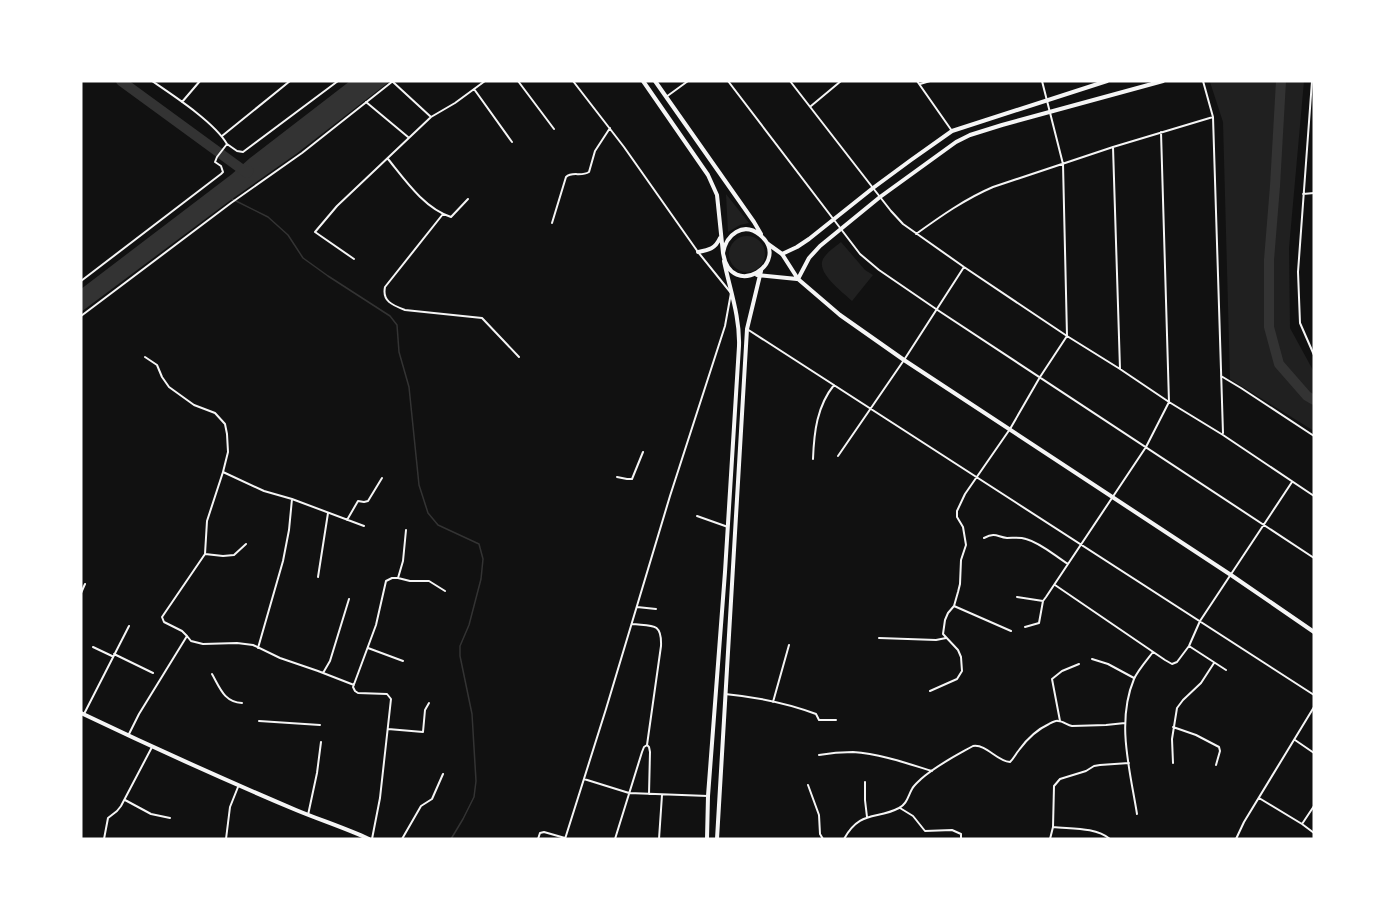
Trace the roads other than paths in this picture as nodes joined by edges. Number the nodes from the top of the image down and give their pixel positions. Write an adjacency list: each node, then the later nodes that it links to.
1 (152, 81): 25 (street)
2 (200, 81): 25 (street)
3 (290, 81): 37 (street)
4 (338, 81): 40 (street)
5 (393, 81): 26 (street); 29 (street)
6 (485, 81): 22 (street)
7 (518, 81): 32 (street)
8 (573, 81): 33 (street)
9 (643, 81): 55 (main road)
10 (655, 81): 23 (main road)
11 (688, 81): 23 (street)
12 (728, 81): 50 (street)
13 (790, 81): 27 (street)
14 (841, 81): 27 (street)
15 (930, 81): 21 (street)
16 (1042, 81): 24 (street)
17 (1107, 81): 24 (main road)
18 (1163, 81): 28 (main road)
19 (1203, 81): 30 (street)
20 (1312, 81): 34 (street)
21 (919, 83): 35 (street)
22 (474, 89): 29 (street); 39 (street)
23 (666, 97): 54 (main road)
24 (1047, 100): 28 (street); 35 (main road)
25 (183, 102): 37 (street)
26 (366, 102): 38 (street); 68 (street)
27 (810, 107): 44 (street)
28 (1051, 112): 43 (street); 47 (main road)
29 (431, 117): 38 (street)
30 (1213, 117): 36 (street); 76 (street)
31 (1314, 128): 34 (street)
32 (554, 129)
33 (610, 129): 51 (street); 57 (street)
34 (1309, 129): 46 (street)
35 (952, 131): 44 (main road)
36 (1161, 132): 41 (street); 79 (street)
37 (222, 136): 40 (street)
38 (408, 137): 42 (street)
39 (512, 142)
40 (227, 144): 65 (street)
41 (1113, 147): 43 (street); 75 (street)
42 (388, 159): 49 (street); 60 (street)
43 (1063, 164): 53 (street); 70 (street)
44 (873, 188): 47 (street); 50 (main road)
45 (1314, 193): 46 (street)
46 (1303, 194): 71 (street)
47 (880, 197): 52 (main road); 53 (street)
48 (468, 199): 49 (street)
49 (442, 214): 73 (street)
50 (833, 219): 52 (street); 59 (main road)
51 (552, 223)
52 (840, 230): 64 (main road); 67 (street)
53 (916, 234): 62 (street)
54 (763, 237): 56 (main road); 58 (main road)
55 (721, 238): 57 (main road); 58 (main road)
56 (767, 244): 59 (main road); 63 (main road)
57 (698, 252): 66 (street)
58 (723, 253): 61 (main road)
59 (782, 254): 64 (main road)
60 (354, 259)
61 (724, 261): 63 (main road); 66 (main road)
62 (964, 267): 67 (street); 70 (street)
63 (759, 273): 64 (main road); 69 (main road)
64 (798, 279): 74 (main road)
65 (81, 281)
66 (731, 293): 101 (main road); 120 (street)
67 (936, 309): 74 (street); 77 (street)
68 (81, 316)
69 (747, 329): 78 (street); 149 (main road)
70 (1067, 336): 75 (street); 77 (street)
71 (1314, 355)
72 (145, 357): 88 (street)
73 (519, 357)
74 (904, 360): 80 (street); 81 (main road)
75 (1120, 369): 79 (street)
76 (1221, 376): 82 (street); 83 (street)
77 (1040, 377): 81 (street); 84 (street)
78 (834, 385): 80 (street); 87 (street)
79 (1169, 402): 82 (street); 84 (street)
80 (870, 408): 86 (street); 90 (street)
81 (1010, 429): 90 (street); 94 (main road)
82 (1223, 435): 92 (street)
83 (1314, 436)
84 (1146, 447): 94 (street); 99 (street)
85 (643, 452): 89 (street)
86 (838, 456)
87 (813, 459)
88 (223, 472): 95 (street); 106 (street)
89 (617, 477)
90 (976, 477): 105 (street); 119 (street)
91 (382, 478): 98 (street)
92 (1293, 482): 93 (street); 99 (street)
93 (1314, 496)
94 (1113, 498): 105 (street); 109 (main road)
95 (292, 499): 96 (street); 134 (street)
96 (328, 513): 98 (street); 110 (street)
97 (697, 516): 101 (street)
98 (347, 520): 100 (street)
99 (1264, 525): 107 (street); 109 (street)
100 (364, 526)
101 (728, 527): 183 (main road)
102 (406, 530): 111 (street)
103 (984, 538): 108 (street)
104 (246, 544): 106 (street)
105 (1081, 544): 108 (street); 122 (street)
106 (205, 554): 128 (street)
107 (1314, 558)
108 (1068, 564): 113 (street)
109 (1231, 575): 122 (street); 127 (main road)
110 (318, 577)
111 (398, 578): 114 (street); 135 (street)
112 (85, 584): 115 (street)
113 (1055, 585): 118 (street); 136 (street)
114 (445, 591)
115 (81, 593)
116 (1017, 597): 118 (street)
117 (349, 599): 144 (street)
118 (1043, 601): 125 (street)
119 (954, 606): 126 (street); 130 (street)
120 (637, 607): 121 (street); 123 (street)
121 (656, 609)
122 (1200, 621): 132 (street); 150 (street)
123 (632, 624): 167 (street); 176 (street)
124 (129, 626): 137 (street)
125 (1025, 627)
126 (1011, 631)
127 (1314, 632)
128 (187, 636): 134 (street); 164 (street)
129 (879, 638): 130 (street)
130 (946, 638): 148 (street)
131 (789, 645): 151 (street)
132 (1189, 646): 136 (street); 140 (street)
133 (93, 647): 137 (street)
134 (258, 648): 144 (street)
135 (368, 648): 139 (street); 147 (street)
136 (1153, 652): 146 (street)
137 (113, 655): 143 (street); 155 (street)
138 (1092, 660): 146 (street)
139 (403, 661)
140 (1214, 663): 142 (street); 162 (street)
141 (1079, 664): 159 (street)
142 (1226, 670)
143 (153, 673)
144 (323, 673): 147 (street)
145 (212, 674): 152 (street)
146 (1134, 678): 160 (street)
147 (354, 685): 163 (street)
148 (930, 691)
149 (725, 694): 151 (street); 205 (main road)
150 (1314, 695)
151 (773, 702): 157 (street)
152 (242, 703)
153 (429, 703): 163 (street)
154 (1314, 707): 165 (street)
155 (84, 714): 156 (street); 164 (main road)
156 (81, 720)
157 (836, 720)
158 (259, 721): 161 (street)
159 (1060, 721): 160 (street); 174 (street)
160 (1125, 723): 171 (street)
161 (320, 725)
162 (1173, 727): 172 (street); 173 (street)
163 (388, 729): 199 (street)
164 (128, 736): 168 (main road)
165 (1295, 740): 169 (street); 184 (street)
166 (321, 742): 189 (street)
167 (647, 745): 180 (street); 181 (street)
168 (152, 747): 179 (main road); 185 (street)
169 (1314, 753)
170 (819, 754): 174 (street)
171 (1129, 763): 188 (street); 193 (street)
172 (1173, 763)
173 (1216, 765)
174 (932, 771): 187 (street)
175 (444, 774): 200 (street)
176 (584, 779): 180 (street); 196 (street)
177 (865, 782): 190 (street)
178 (808, 784): 206 (street)
179 (238, 786): 189 (main road); 198 (street)
180 (628, 793): 181 (street); 202 (street)
181 (649, 794): 182 (street)
182 (662, 795): 183 (street); 203 (street)
183 (708, 796): 204 (main road)
184 (1259, 798): 192 (street); 211 (street)
185 (125, 800): 191 (street); 197 (street)
186 (1314, 806): 192 (street)
187 (900, 808): 190 (street); 208 (street)
188 (1137, 814)
189 (308, 815): 195 (main road)
190 (867, 817): 207 (street)
191 (171, 818)
192 (1302, 824): 194 (street)
193 (1053, 826): 209 (street); 210 (street)
194 (1314, 833)
195 (363, 838): 199 (main road)
196 (565, 838): 201 (street)
197 (104, 839)
198 (225, 839)
199 (371, 839)
200 (402, 839)
201 (538, 839)
202 (615, 839)
203 (659, 839)
204 (707, 839)
205 (717, 839)
206 (823, 839)
207 (844, 839)
208 (961, 839)
209 (1050, 839)
210 (1110, 839)
211 (1236, 839)

